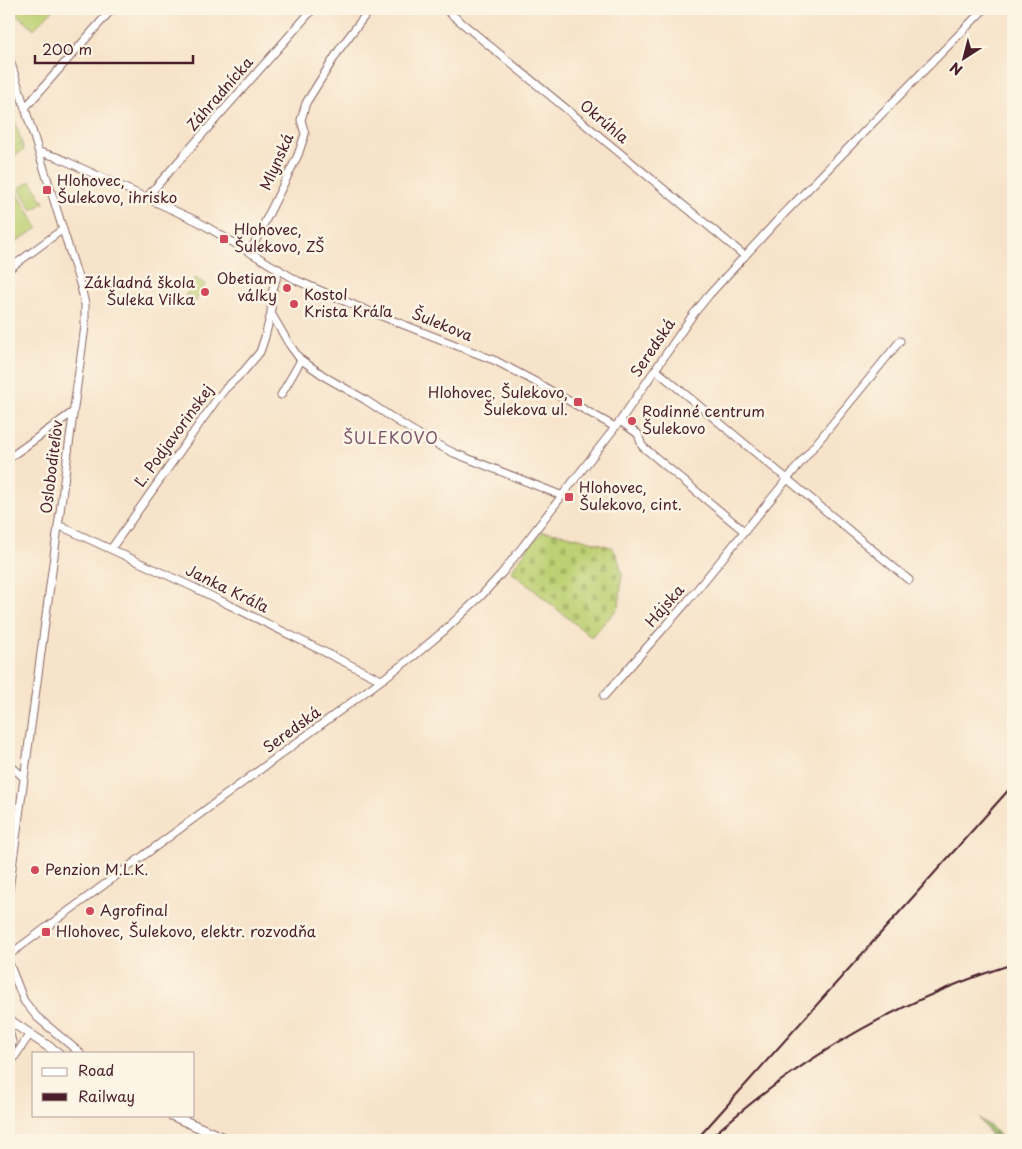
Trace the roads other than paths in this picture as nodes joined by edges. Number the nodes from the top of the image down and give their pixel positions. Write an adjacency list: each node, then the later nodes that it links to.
1 (112, 9): 7 (street)
2 (313, 9): 9 (street, Záhradnícka)
3 (370, 9): 11 (street, Mlynská)
4 (445, 9): 12 (street, Okrúhla)
5 (984, 9): 12 (street, Seredská)
6 (9, 56): 7 (street, Osloboditeľov)
7 (25, 108): 8 (street, Osloboditeľov)
8 (40, 152): 9 (street, Šulekova); 10 (street, Osloboditeľov)
9 (147, 197): 11 (street, Šulekova)
10 (63, 229): 13 (street); 20 (street, Osloboditeľov)
11 (250, 252): 14 (street, Šulekova)
12 (745, 256): 18 (street, Seredská)
13 (9, 269)
14 (279, 269): 15 (street, Ľ. Podjavorinskej); 22 (street, Šulekova)
15 (271, 314): 17 (street); 28 (street, Ľ. Podjavorinskej)
16 (900, 341): 24 (street, Hájska)
17 (300, 359): 19 (street); 25 (street)
18 (656, 370): 21 (street, Seredská); 24 (street)
19 (281, 395)
20 (73, 412): 23 (street); 26 (street, Osloboditeľov)
21 (620, 421): 22 (street, Seredská); 27 (street)
22 (615, 427): 25 (street, Seredská)
23 (9, 458)
24 (788, 479): 27 (street, Hájska); 29 (street)
25 (563, 496): 30 (street, Seredská)
26 (58, 525): 28 (street, Janka Kráľa); 33 (street, Osloboditeľov)
27 (745, 532): 31 (street, Hájska)
28 (111, 549): 30 (street, Janka Kráľa)
29 (909, 580)
30 (381, 680): 35 (street, Seredská)
31 (604, 696)
32 (9, 764): 33 (street)
33 (24, 777): 34 (street, Osloboditeľov)
34 (9, 890)
35 (9, 955)
36 (9, 963): 41 (street)
37 (9, 1020): 39 (main road)
38 (9, 1031): 42 (street)
39 (30, 1034): 40 (main road); 42 (street)
40 (57, 1052)
41 (79, 1052)
42 (9, 1065)
43 (173, 1116): 44 (main road)
44 (228, 1140)

